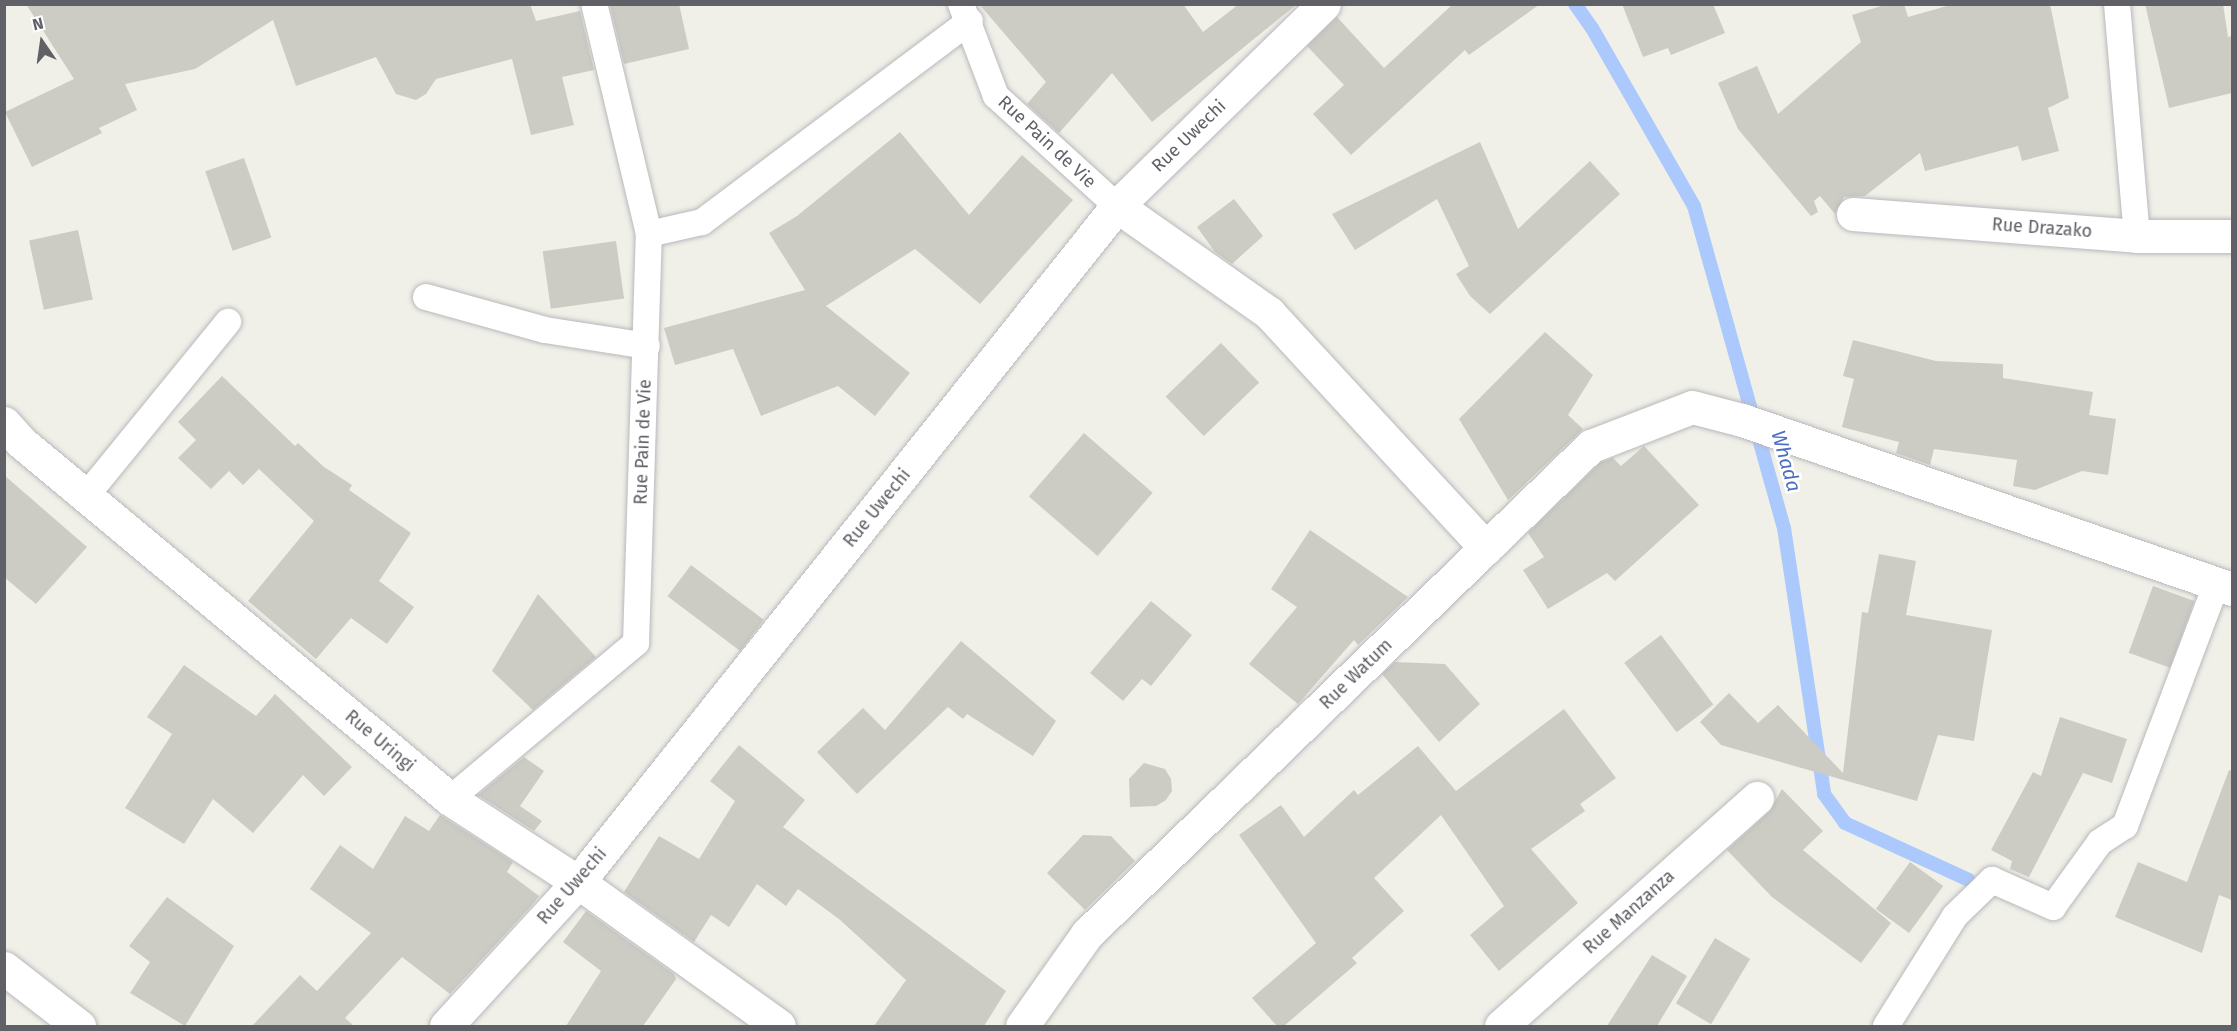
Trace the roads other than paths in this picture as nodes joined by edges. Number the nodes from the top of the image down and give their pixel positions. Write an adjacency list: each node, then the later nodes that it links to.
1 (594, 4): 7 (lane, Rue Pain de Vie)
2 (1324, 4): 5 (street, Rue Uwechi)
3 (2116, 4): 8 (lane)
4 (966, 13): 5 (lane, Rue Pain de Vie); 7 (lane)
5 (1118, 206): 15 (street); 19 (street, Rue Uwechi)
6 (1852, 214): 8 (street, Rue Drazako)
7 (649, 234): 12 (lane, Rue Pain de Vie)
8 (2137, 236): 9 (street, Rue Drazako)
9 (2232, 237)
10 (426, 297): 12 (lane)
11 (228, 322): 14 (lane)
12 (647, 346): 18 (lane, Rue Pain de Vie)
13 (4, 423): 14 (street, Rue Uringi)
14 (86, 496): 18 (street, Rue Uringi)
15 (1486, 548): 16 (street, Rue Watum); 24 (street, Rue Watum)
16 (2225, 585): 26 (lane)
17 (1756, 798): 25 (street, Rue Manzanza)
18 (450, 799): 19 (street, Rue Uringi)
19 (578, 882): 22 (street, Rue Uwechi); 23 (street, Rue Uringi)
20 (4, 968): 21 (street)
21 (79, 1026)
22 (446, 1026)
23 (779, 1026)
24 (1022, 1026)
25 (1501, 1026)
26 (1886, 1026)

